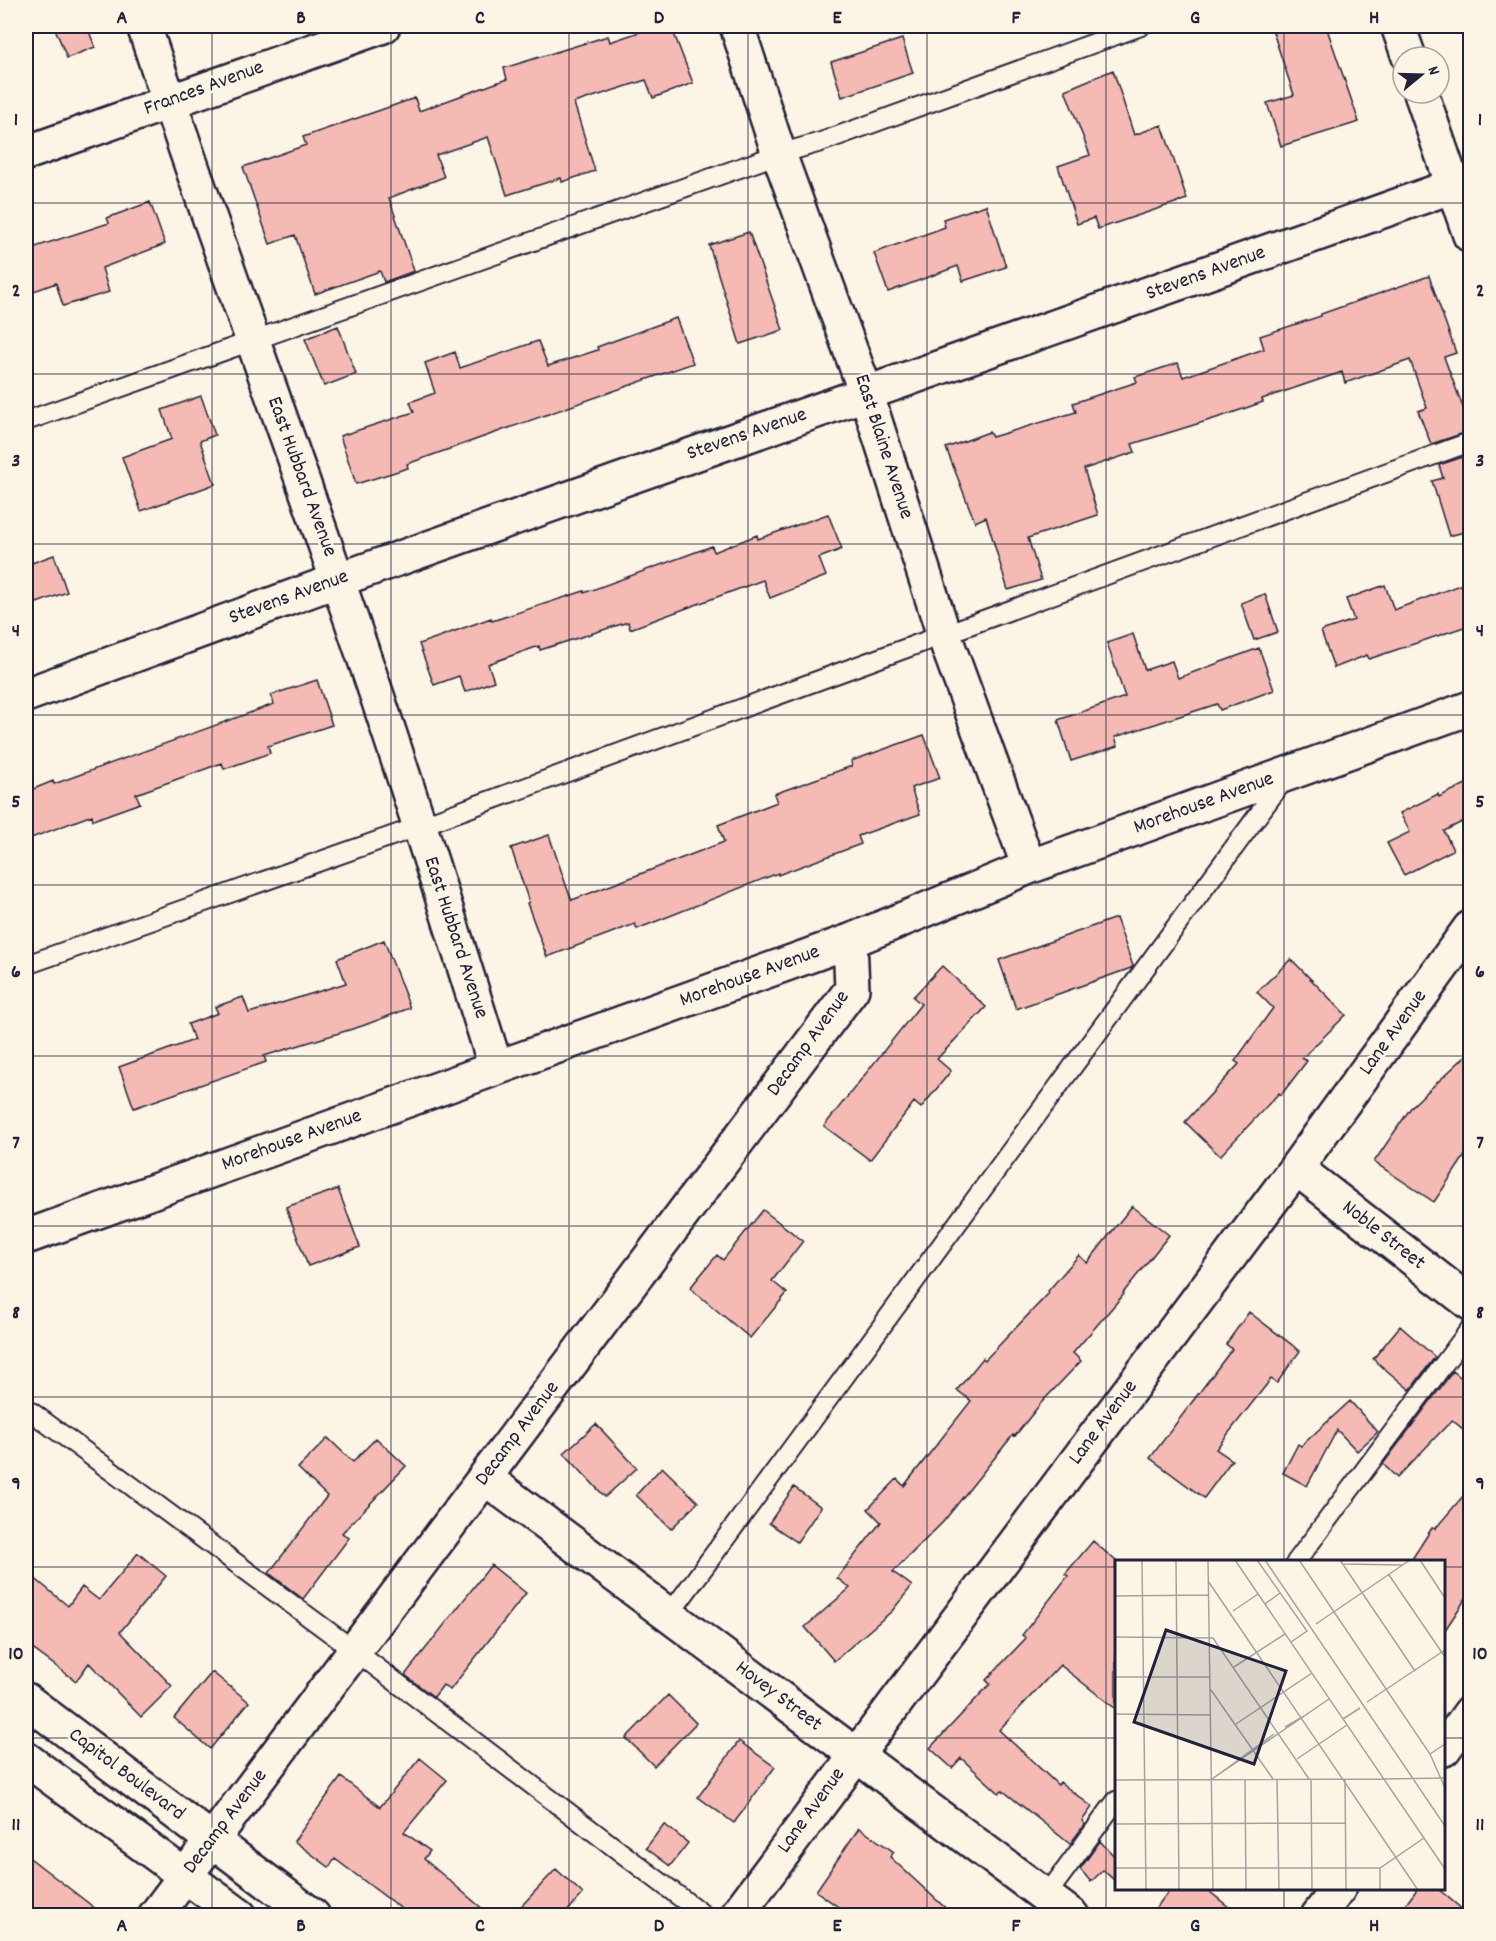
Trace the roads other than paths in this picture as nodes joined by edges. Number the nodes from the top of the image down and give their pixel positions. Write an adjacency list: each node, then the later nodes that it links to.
1 (144, 26): 7 (street, East Hubbard Avenue)
2 (383, 26): 7 (street, Frances Avenue)
3 (737, 26): 10 (street, East Blaine Avenue)
4 (1141, 26): 10 (lane)
5 (1398, 26): 6 (street)
6 (1405, 45)
7 (169, 101): 9 (street, Frances Avenue); 13 (street, East Hubbard Avenue)
8 (1426, 105): 11 (street)
9 (26, 153)
10 (779, 154): 13 (lane); 14 (street, East Blaine Avenue)
11 (1462, 183): 12 (street); 14 (street, Stevens Avenue)
12 (1470, 235)
13 (252, 340): 15 (lane); 17 (street, East Hubbard Avenue)
14 (867, 393): 17 (street, Stevens Avenue); 18 (street, East Blaine Avenue)
15 (26, 421)
16 (1470, 442): 18 (lane)
17 (338, 580): 19 (street, Stevens Avenue); 22 (street, East Hubbard Avenue)
18 (944, 635): 22 (lane); 23 (street, East Blaine Avenue)
19 (26, 694)
20 (1470, 708): 21 (street, Morehouse Avenue)
21 (1289, 773): 23 (street, Morehouse Avenue); 35 (lane)
22 (420, 826): 26 (lane); 27 (street, East Hubbard Avenue)
23 (1029, 867): 25 (street, Morehouse Avenue)
24 (1470, 928): 28 (street, Lane Avenue)
25 (850, 941): 27 (street, Morehouse Avenue); 33 (street, Decamp Avenue)
26 (26, 965)
27 (496, 1068): 29 (street, Morehouse Avenue)
28 (1296, 1168): 30 (street, Noble Street); 40 (street, Lane Avenue)
29 (26, 1237)
30 (1470, 1303)
31 (1470, 1329): 34 (lane)
32 (26, 1408): 36 (lane)
33 (485, 1478): 35 (street, Hovey Street); 36 (street, Decamp Avenue)
34 (1297, 1560)
35 (669, 1615): 40 (street, Hovey Street)
36 (355, 1651): 43 (street, Decamp Avenue); 50 (lane)
37 (26, 1700): 43 (street, Capitol Boulevard)
38 (1470, 1713): 39 (street)
39 (1445, 1746)
40 (855, 1754): 46 (street, Hovey Street); 51 (street, Lane Avenue)
41 (26, 1759): 44 (street)
42 (1115, 1803): 46 (lane)
43 (212, 1839): 44 (street, Decamp Avenue); 49 (street, Capitol Boulevard)
44 (186, 1875): 47 (street, Decamp Avenue); 48 (street)
45 (1338, 1890): 53 (street)
46 (1046, 1896): 52 (street, Hovey Street)
47 (155, 1916)
48 (240, 1916)
49 (313, 1916)
50 (705, 1916)
51 (735, 1916)
52 (1072, 1916)
53 (1318, 1916)

